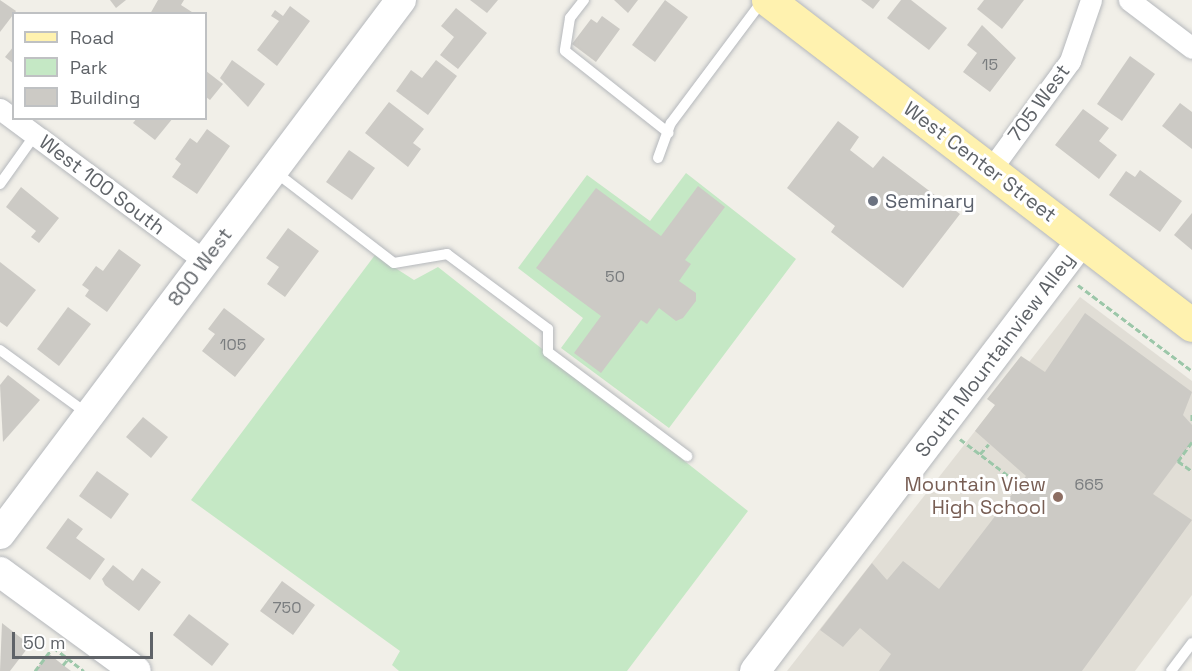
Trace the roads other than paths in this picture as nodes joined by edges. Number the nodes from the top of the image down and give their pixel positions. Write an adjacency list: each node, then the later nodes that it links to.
1 (401, 0): 12 (street, 800 West)
2 (584, 0): 8 (lane)
3 (766, 0): 8 (lane); 11 (main road, West Center Street)
4 (1091, 0): 11 (street, 705 West)
5 (1129, 0): 6 (street)
6 (1192, 48)
7 (15, 120): 9 (street, West 100 South)
8 (669, 133): 10 (lane)
9 (35, 135): 13 (lane); 15 (street, West 100 South)
10 (658, 158)
11 (991, 169): 14 (main road, West Center Street)
12 (273, 170): 15 (street, 800 West); 19 (lane)
13 (0, 184)
14 (1082, 240): 16 (main road, West Center Street); 24 (street, South Mountainview Alley)
15 (205, 261): 18 (street, 800 West)
16 (1192, 325)
17 (0, 350): 18 (lane)
18 (89, 415): 20 (street, 800 West)
19 (687, 456)
20 (0, 534)
21 (0, 572): 23 (street)
22 (1192, 643): 25 (lane)
23 (136, 671)
24 (755, 671)
25 (1171, 671)

